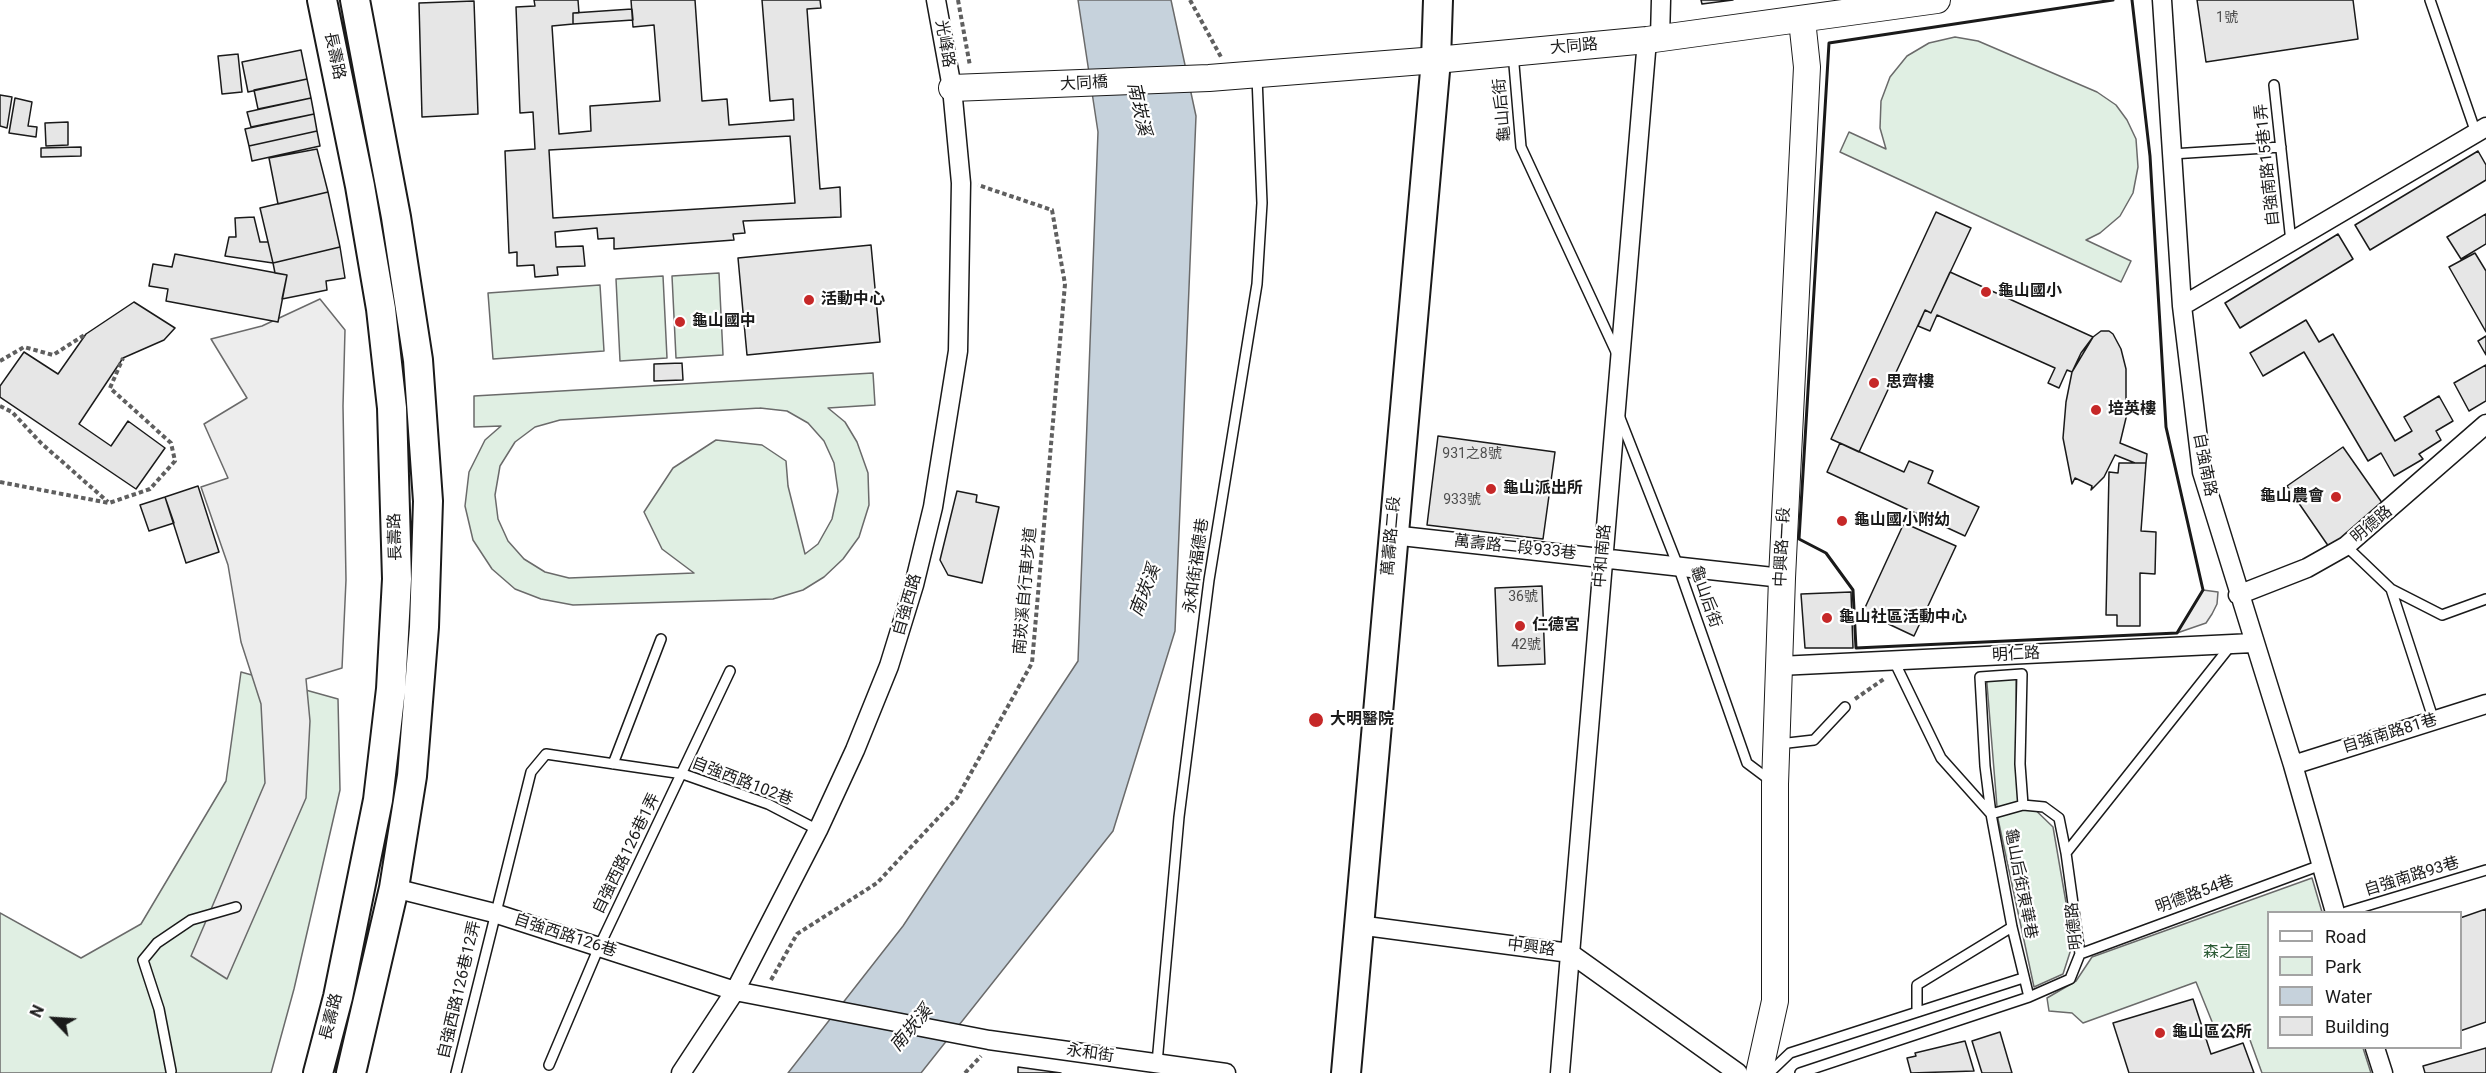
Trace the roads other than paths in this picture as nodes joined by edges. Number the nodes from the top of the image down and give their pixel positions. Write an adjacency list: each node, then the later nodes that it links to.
1 (322, 0): 72 (main road, 長壽路)
2 (355, 0): 54 (main road, 長壽路)
3 (936, 0): 15 (street, 光峰路)
4 (1438, 0): 12 (main road, 萬壽路二段)
5 (1661, 0): 10 (street, 中和南路)
6 (1937, 0): 9 (street, 大同路)
7 (2162, 0): 19 (street, 自強南路)
8 (2430, 0): 17 (lane)
9 (1802, 20): 10 (street, 大同路); 29 (street, 中興路一段)
10 (1653, 39): 11 (street, 大同路); 22 (street, 中和南路)
11 (1513, 52): 12 (street, 大同路); 22 (lane, 龜山后街)
12 (1436, 60): 13 (street, 大同路); 25 (main road, 萬壽路二段)
13 (1257, 74): 14 (street, 大同路); 69 (lane, 永和街福德巷)
14 (1220, 77): 15 (street, 大同橋)
15 (961, 82): 50 (street, 自強西路)
16 (2274, 85): 18 (lane, 自強南路15巷1弄)
17 (2481, 130): 20 (street)
18 (2281, 147): 19 (lane); 20 (lane, 自強南路15巷1弄)
19 (2172, 154): 21 (street, 自強南路)
20 (2291, 242): 21 (street)
21 (2182, 306): 31 (street, 自強南路)
22 (1619, 359): 23 (street, 中和南路)
23 (1616, 410): 27 (street, 中和南路); 28 (lane, 龜山后街)
24 (2486, 424): 26 (street, 明德路)
25 (1392, 535): 27 (street, 萬壽路二段933巷); 59 (main road, 萬壽路二段)
26 (2346, 546): 30 (lane); 31 (street, 明德路)
27 (1603, 557): 28 (street, 萬壽路二段933巷); 62 (street, 中和南路)
28 (1678, 566): 29 (street, 萬壽路二段933巷); 47 (lane, 龜山后街)
29 (1782, 578): 37 (street, 中興路一段)
30 (2391, 589): 32 (lane); 41 (lane)
31 (2238, 595): 34 (street, 自強南路)
32 (2486, 599)
33 (661, 639): 44 (lane)
34 (2253, 643): 35 (street, 明仁路); 45 (street, 自強南路)
35 (2233, 644): 36 (street, 明仁路); 51 (lane)
36 (1896, 665): 37 (street, 明仁路); 49 (lane, 龜山后街東華巷)
37 (1779, 666): 42 (street, 中興路一段)
38 (730, 671): 46 (lane, 自強西路126巷1弄)
39 (2486, 704): 41 (street, 自強南路81巷)
40 (1845, 707): 42 (lane)
41 (2434, 721): 45 (street, 自強南路81巷)
42 (1776, 744): 47 (street, 中興路一段)
43 (546, 754): 44 (lane, 自強西路102巷); 58 (lane, 自強西路126巷12弄)
44 (613, 764): 46 (lane, 自強西路102巷)
45 (2293, 765): 52 (street, 自強南路)
46 (682, 774): 50 (lane, 自強西路102巷); 61 (lane, 自強西路126巷1弄)
47 (1775, 784): 80 (street, 中興路一段)
48 (2023, 805): 49 (lane); 49 (lane); 51 (lane, 明德路)
49 (1992, 814): 60 (lane, 龜山后街東華巷)
50 (818, 830): 65 (street, 自強西路)
51 (2066, 854): 63 (lane, 明德路)
52 (2321, 865): 56 (street, 自強南路); 63 (lane, 明德路54巷)
53 (2486, 870): 57 (lane, 自強南路93巷)
54 (394, 888): 58 (street, 自強西路126巷); 73 (main road, 長壽路)
55 (236, 907): 71 (lane)
56 (2335, 911)
57 (2349, 911)
58 (494, 913): 61 (street, 自強西路126巷); 74 (lane, 自強西路126巷12弄)
59 (1358, 925): 62 (street, 中興路); 77 (main road, 萬壽路二段)
60 (2012, 927): 64 (lane, 龜山后街東華巷); 67 (lane)
61 (599, 947): 65 (street, 自強西路126巷); 70 (lane, 自強西路126巷1弄)
62 (1570, 953): 78 (street, 中和南路); 79 (street, 中興路)
63 (2080, 954): 66 (lane, 明德路)
64 (2023, 978): 66 (lane, 龜山后街東華巷); 67 (lane)
65 (735, 991): 69 (street, 永和街); 75 (street, 自強西路)
66 (2029, 998): 82 (lane, 明德路)
67 (1917, 1012): 81 (lane)
68 (2376, 1049): 83 (street)
69 (1157, 1063): 76 (street, 永和街)
70 (549, 1065)
71 (171, 1071)
72 (318, 1073)
73 (351, 1073)
74 (456, 1073)
75 (681, 1073)
76 (1226, 1073)
77 (1346, 1073)
78 (1560, 1073)
79 (1738, 1073)
80 (1759, 1073)
81 (1769, 1073)
82 (1800, 1073)
83 (2383, 1073)

